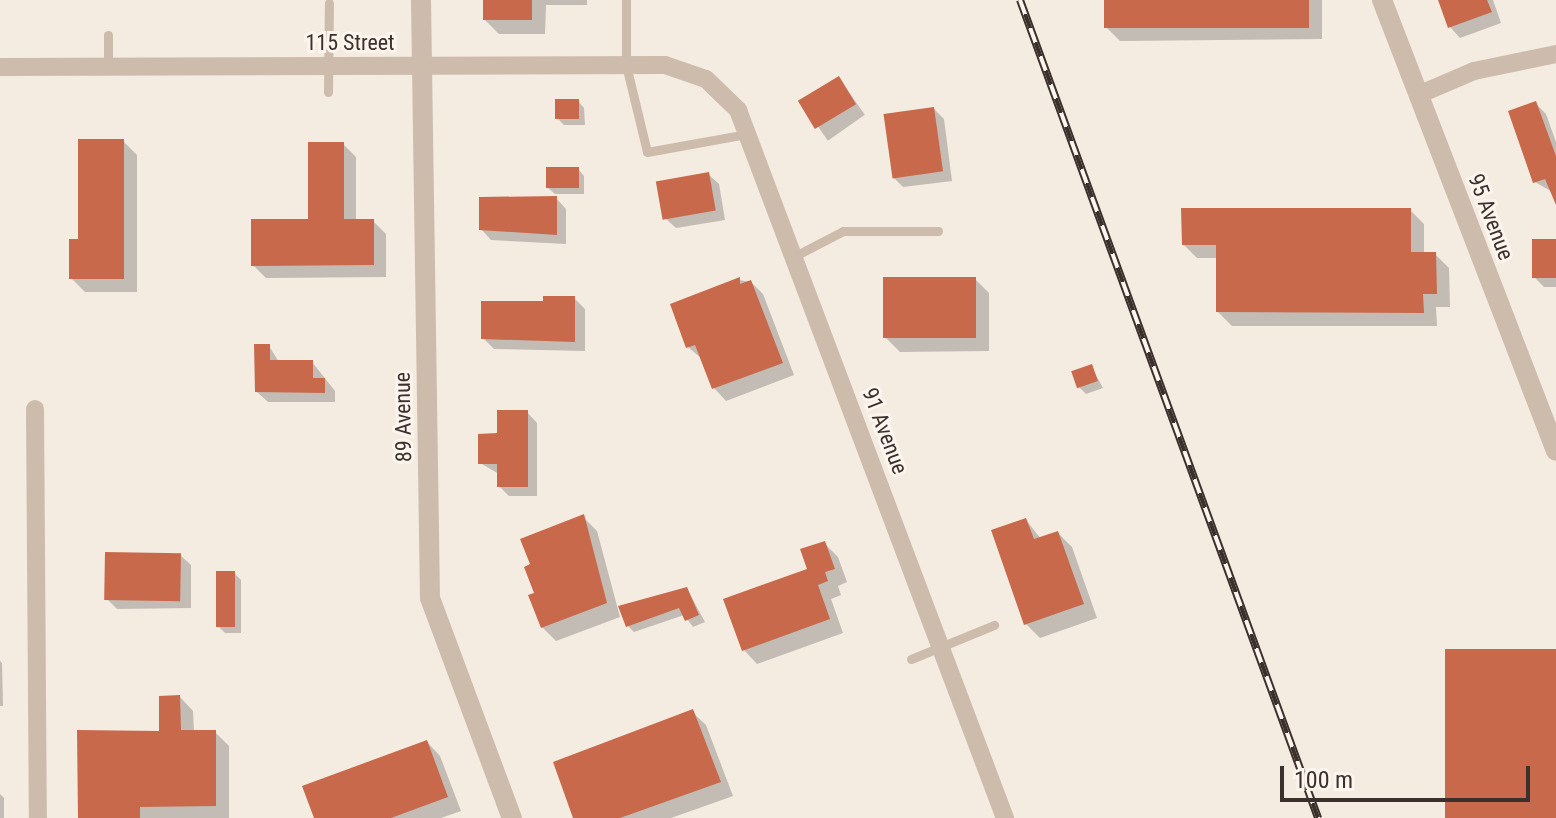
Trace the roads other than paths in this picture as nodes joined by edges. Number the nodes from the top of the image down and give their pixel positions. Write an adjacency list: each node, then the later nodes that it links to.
1 (421, 0): 10 (street, 89 Avenue)
2 (626, 0): 7 (lane)
3 (1382, 0): 14 (street, 95 Avenue)
4 (329, 3): 11 (lane)
5 (108, 35): 9 (lane)
6 (1556, 54): 14 (street)
7 (626, 65): 10 (street, 115 Street); 12 (street, 115 Street); 15 (lane)
8 (0, 67): 9 (street, 115 Street)
9 (108, 67): 11 (street, 115 Street)
10 (422, 67): 11 (street, 115 Street); 24 (street, 89 Avenue)
11 (328, 68): 13 (lane)
12 (699, 76): 15 (street, 91 Avenue)
13 (328, 92)
14 (1418, 95): 19 (street, 95 Avenue)
15 (747, 134): 17 (street, 91 Avenue)
16 (938, 231): 17 (lane)
17 (793, 257): 21 (street, 91 Avenue)
18 (35, 409): 23 (street)
19 (1556, 451)
20 (994, 625): 21 (lane)
21 (941, 647): 22 (lane); 25 (street, 91 Avenue)
22 (911, 659)
23 (38, 818)
24 (512, 818)
25 (1005, 818)

